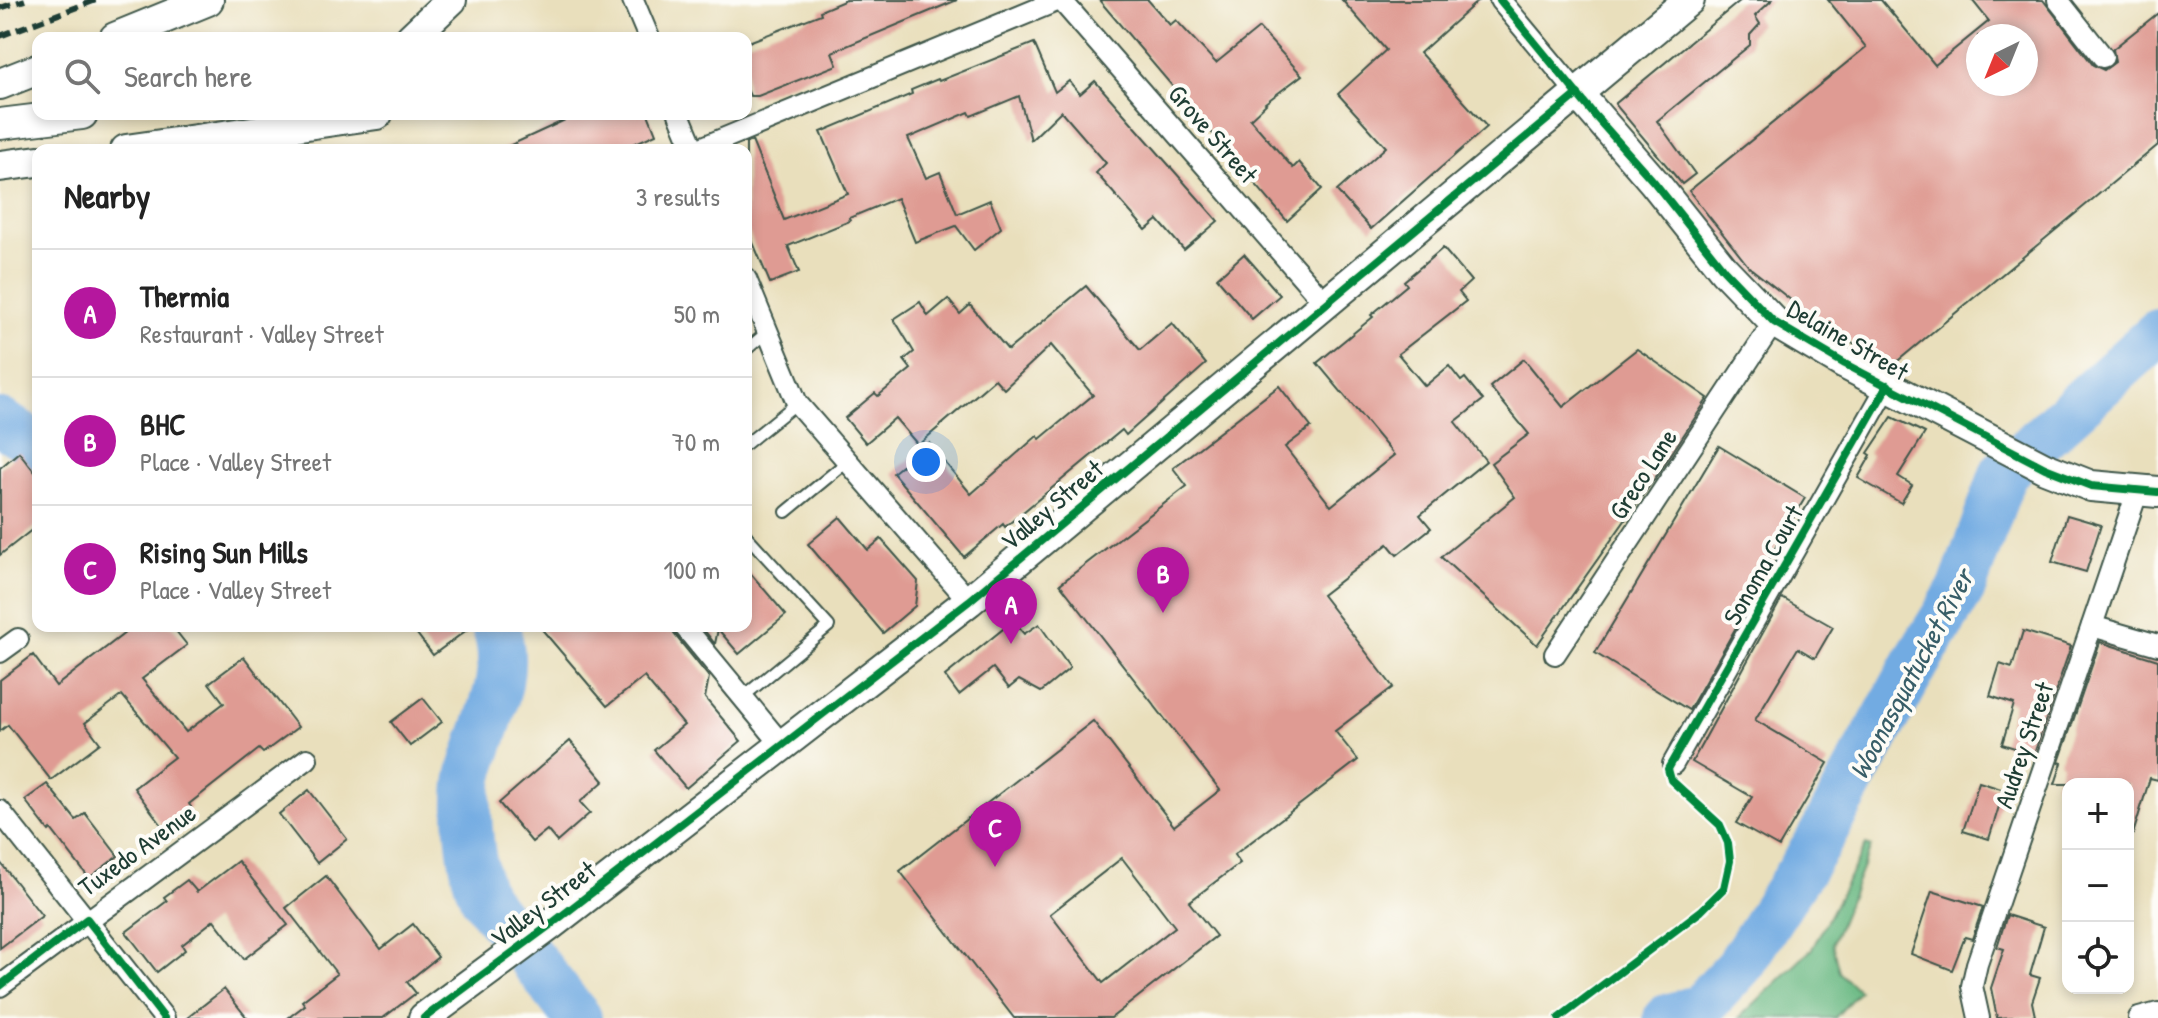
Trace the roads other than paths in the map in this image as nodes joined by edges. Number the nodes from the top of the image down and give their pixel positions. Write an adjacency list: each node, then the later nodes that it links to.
1 (208, 0): 8 (main road)
2 (451, 0): 9 (main road)
3 (633, 0): 10 (street)
4 (1060, 0): 21 (street); 25 (street, Grove Street)
5 (1500, 0): 14 (street, Delaine Street)
6 (1689, 0): 14 (main road, Valley Street)
7 (2058, 0): 11 (street)
8 (130, 32)
9 (417, 32)
10 (646, 32)
11 (2103, 57)
12 (32, 71): 13 (main road)
13 (0, 84)
14 (1578, 94): 25 (main road, Valley Street); 26 (main road, Delaine Street)
15 (33, 120): 18 (main road)
16 (335, 120): 19 (main road)
17 (682, 120): 20 (street)
18 (0, 124)
19 (168, 144)
20 (692, 144)
21 (710, 144)
22 (32, 162): 23 (main road)
23 (0, 166)
24 (752, 294): 27 (street)
25 (1325, 303): 36 (main road, Valley Street)
26 (1774, 322): 29 (main road, Delaine Street); 42 (street, Greco Lane)
27 (767, 332): 28 (lane); 30 (street)
28 (752, 345)
29 (1888, 385): 33 (main road, Delaine Street); 46 (street, Sonoma Court)
30 (797, 403): 31 (lane); 32 (street)
31 (752, 439)
32 (848, 461): 34 (lane); 36 (street)
33 (2148, 491): 37 (street, Audrey Street)
34 (786, 512)
35 (752, 542): 43 (lane)
36 (969, 601): 44 (main road, Valley Street)
37 (2092, 626): 40 (street); 53 (street, Audrey Street)
38 (689, 632): 43 (street)
39 (18, 639): 41 (street)
40 (2158, 645)
41 (0, 652)
42 (1555, 654)
43 (743, 697): 44 (street)
44 (782, 745): 52 (main road, Valley Street)
45 (307, 759): 48 (street, Tuxedo Avenue)
46 (1673, 764)
47 (0, 811): 48 (street)
48 (87, 919): 49 (street, Tuxedo Avenue); 51 (street)
49 (0, 986)
50 (2158, 1013): 54 (street)
51 (164, 1018)
52 (424, 1018)
53 (1979, 1018)
54 (2139, 1018)

